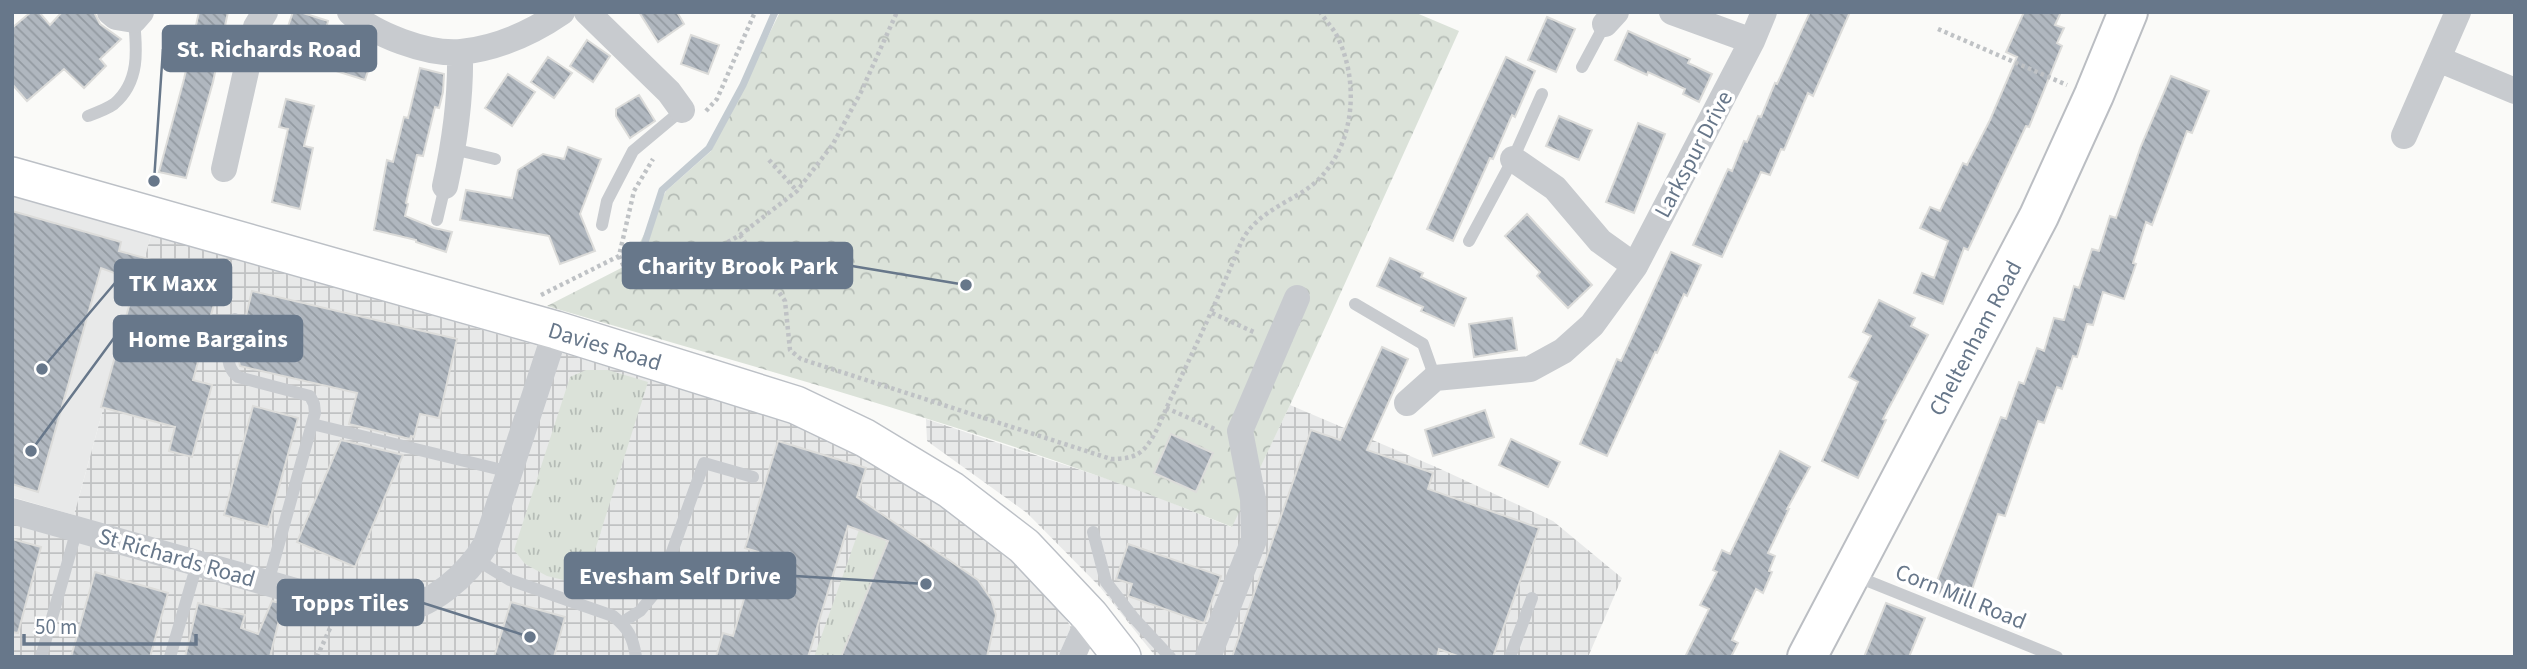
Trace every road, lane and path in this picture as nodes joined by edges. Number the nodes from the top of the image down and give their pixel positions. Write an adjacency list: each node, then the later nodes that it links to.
1 (265, 12): 30 (street)
2 (350, 12): 16 (street)
3 (562, 12): 16 (street)
4 (587, 12): 22 (street)
5 (755, 12): 22 (path)
6 (897, 12): 33 (path)
7 (1320, 12): 43 (path)
8 (1672, 12): 15 (street)
9 (1764, 12): 15 (street, Larkspur Drive)
10 (2128, 12): 21 (main road, Cheltenham Road)
11 (128, 15): 23 (lane)
12 (1611, 18): 18 (lane)
13 (2454, 22): 17 (street)
14 (1938, 30): 21 (path)
15 (1752, 41): 39 (street, Larkspur Drive)
16 (460, 52): 25 (street)
17 (2438, 59): 19 (street); 24 (street)
18 (1582, 67)
19 (2515, 92)
20 (1542, 94): 28 (lane)
21 (2094, 95): 59 (main road, Cheltenham Road)
22 (691, 113): 35 (lane)
23 (88, 116)
24 (2404, 136)
25 (453, 149): 27 (lane); 32 (street)
26 (657, 156): 38 (path)
27 (495, 159)
28 (1513, 159): 37 (lane); 39 (street)
29 (768, 160): 33 (path)
30 (224, 169)
31 (12, 176): 45 (street, Davies Road)
32 (445, 186): 34 (lane)
33 (797, 191): 36 (path)
34 (437, 220)
35 (602, 225)
36 (740, 235): 38 (path); 49 (path)
37 (1469, 241)
38 (619, 256): 40 (path)
39 (1634, 266): 47 (street, Larkspur Drive)
40 (540, 296)
41 (1297, 298): 46 (street)
42 (1354, 304): 47 (lane)
43 (1212, 313): 46 (path); 49 (path)
44 (235, 318): 50 (lane)
45 (556, 330): 52 (street); 63 (street, Davies Road)
46 (1278, 343): 51 (street)
47 (1435, 378): 48 (street)
48 (1408, 403)
49 (1166, 408): 51 (path)
50 (312, 424): 52 (lane); 60 (lane)
51 (1242, 441): 72 (street)
52 (510, 472): 57 (street)
53 (753, 477): 64 (lane)
54 (12, 511): 55 (street, St Richards Road)
55 (77, 529): 58 (street, St Richards Road); 65 (lane)
56 (1093, 532): 71 (lane)
57 (477, 560): 62 (street, St Richards Road); 64 (lane)
58 (197, 564): 60 (street, St Richards Road); 66 (lane)
59 (1850, 574): 74 (main road, Cheltenham Road); 75 (lane, Corn Mill Road)
60 (268, 583): 62 (street, St Richards Road)
61 (1532, 598): 73 (lane)
62 (341, 604): 67 (path)
63 (1090, 616): 69 (street); 70 (street, Davies Road)
64 (621, 623): 68 (lane)
65 (41, 657)
66 (170, 657)
67 (317, 657)
68 (636, 657)
69 (1072, 657)
70 (1122, 657)
71 (1170, 657)
72 (1208, 657)
73 (1510, 657)
74 (1807, 657)
75 (2057, 657)

